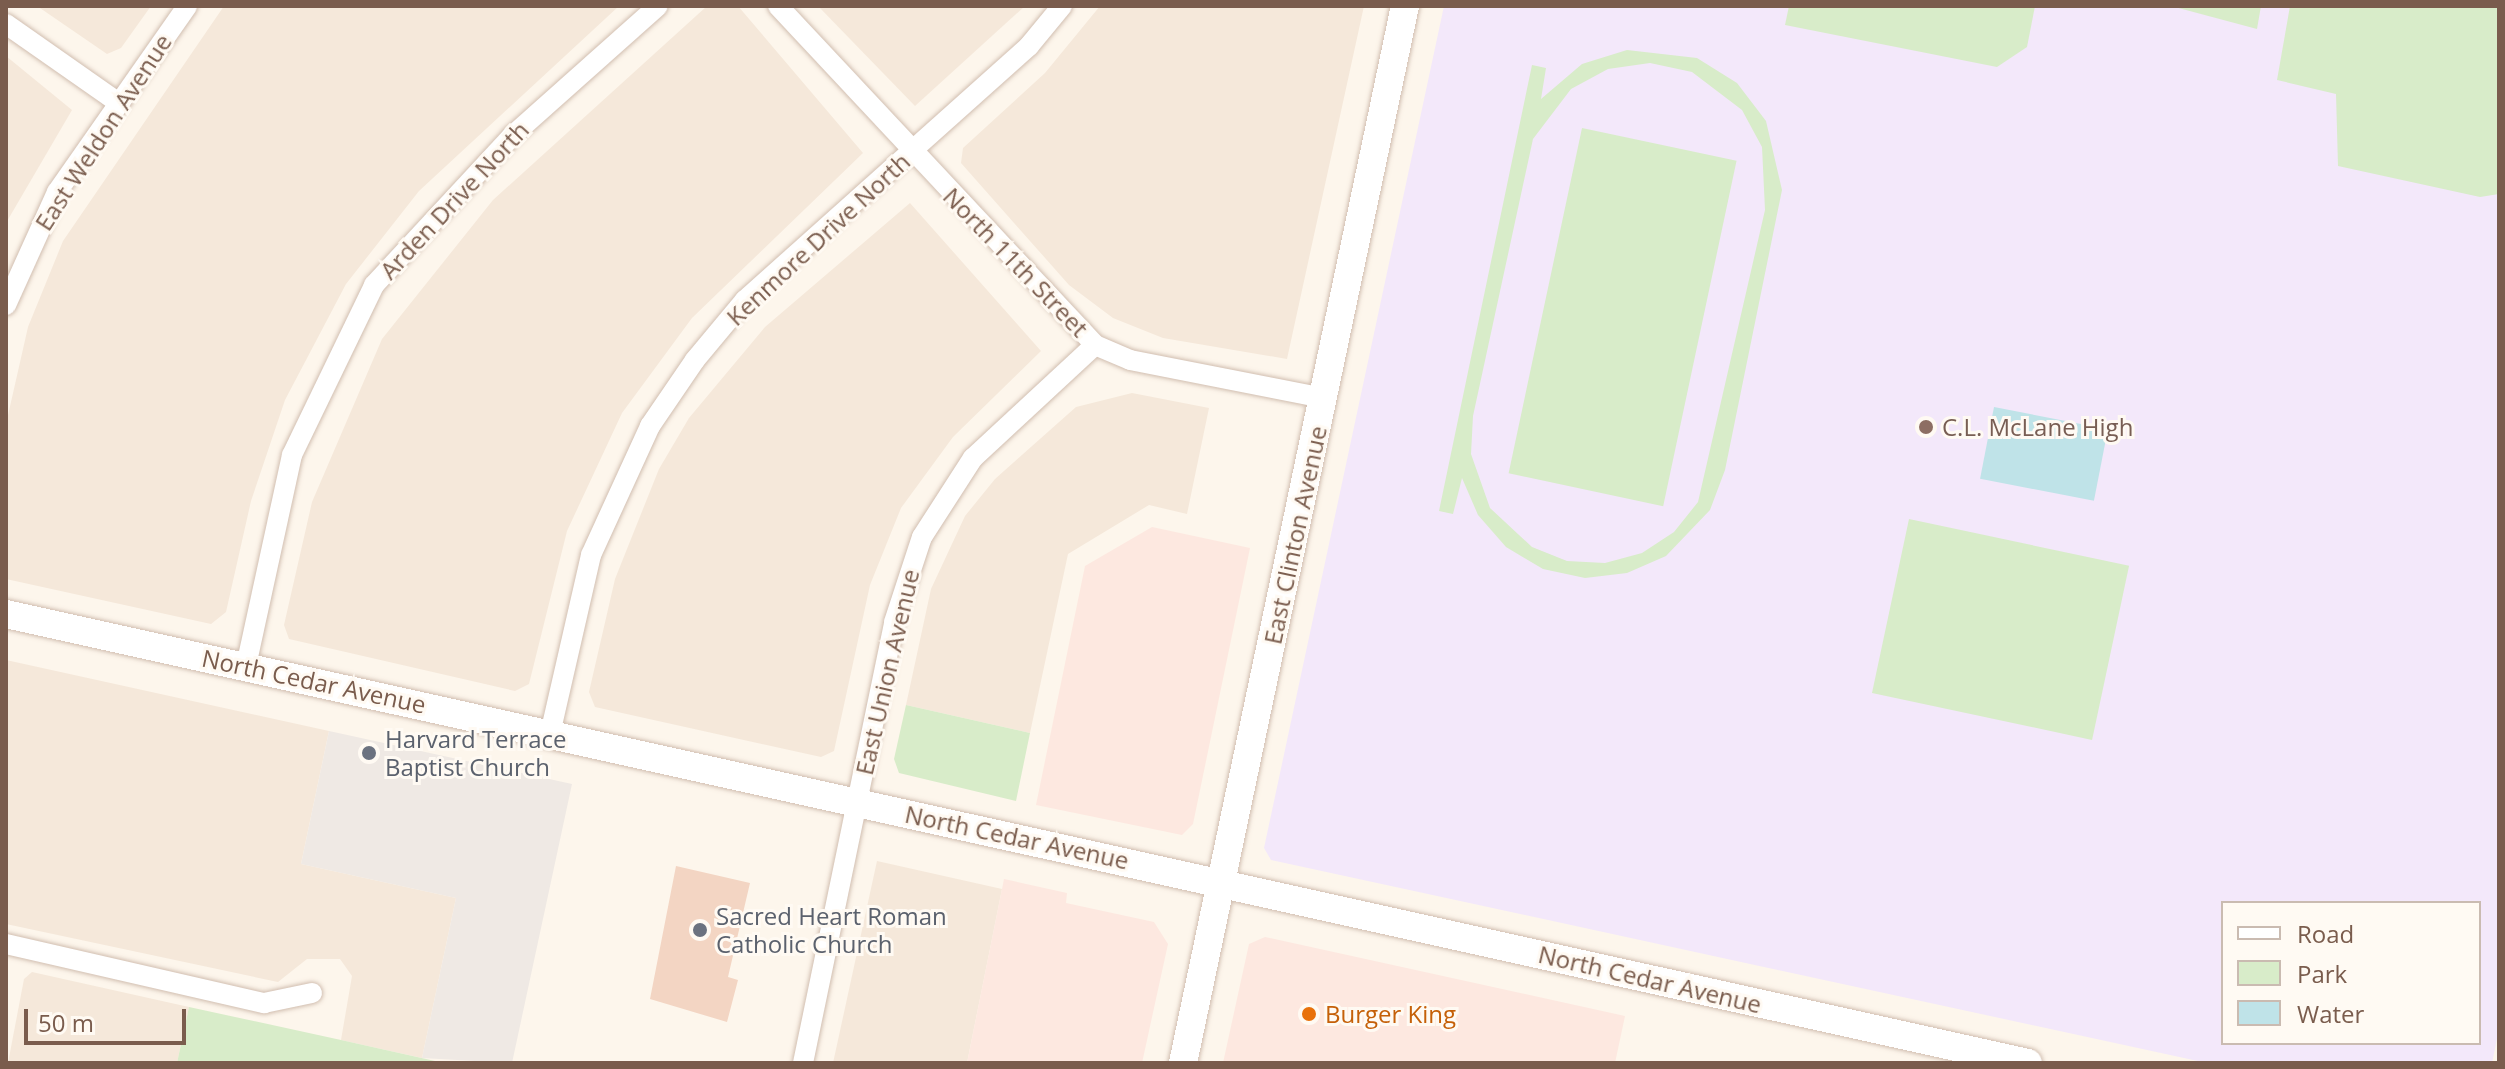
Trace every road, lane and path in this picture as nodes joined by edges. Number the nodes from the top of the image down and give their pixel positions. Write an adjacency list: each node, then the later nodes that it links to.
1 (187, 6): 7 (street, East Weldon Avenue)
2 (658, 6): 13 (street, Arden Drive North)
3 (778, 6): 8 (street, North 11th Street)
4 (1062, 6): 8 (street, Kenmore Drive North)
5 (1405, 6): 11 (main road, East Clinton Avenue)
6 (6, 24): 7 (street)
7 (119, 103): 9 (street, East Weldon Avenue)
8 (912, 151): 10 (street, North 11th Street); 14 (street, Kenmore Drive North)
9 (6, 305)
10 (1095, 345): 11 (street, North 11th Street); 15 (street, East Union Avenue)
11 (1324, 398): 16 (main road, East Clinton Avenue)
12 (6, 614): 13 (main road, North Cedar Avenue)
13 (246, 666): 14 (main road, North Cedar Avenue)
14 (550, 734): 15 (main road, North Cedar Avenue)
15 (857, 803): 16 (main road, North Cedar Avenue); 20 (street, East Union Avenue)
16 (1223, 881): 19 (main road, North Cedar Avenue); 21 (main road, East Clinton Avenue)
17 (7, 950): 18 (street)
18 (312, 993)
19 (1955, 1056): 22 (main road, North Cedar Avenue)
20 (803, 1063)
21 (1183, 1063)
22 (2028, 1063)

